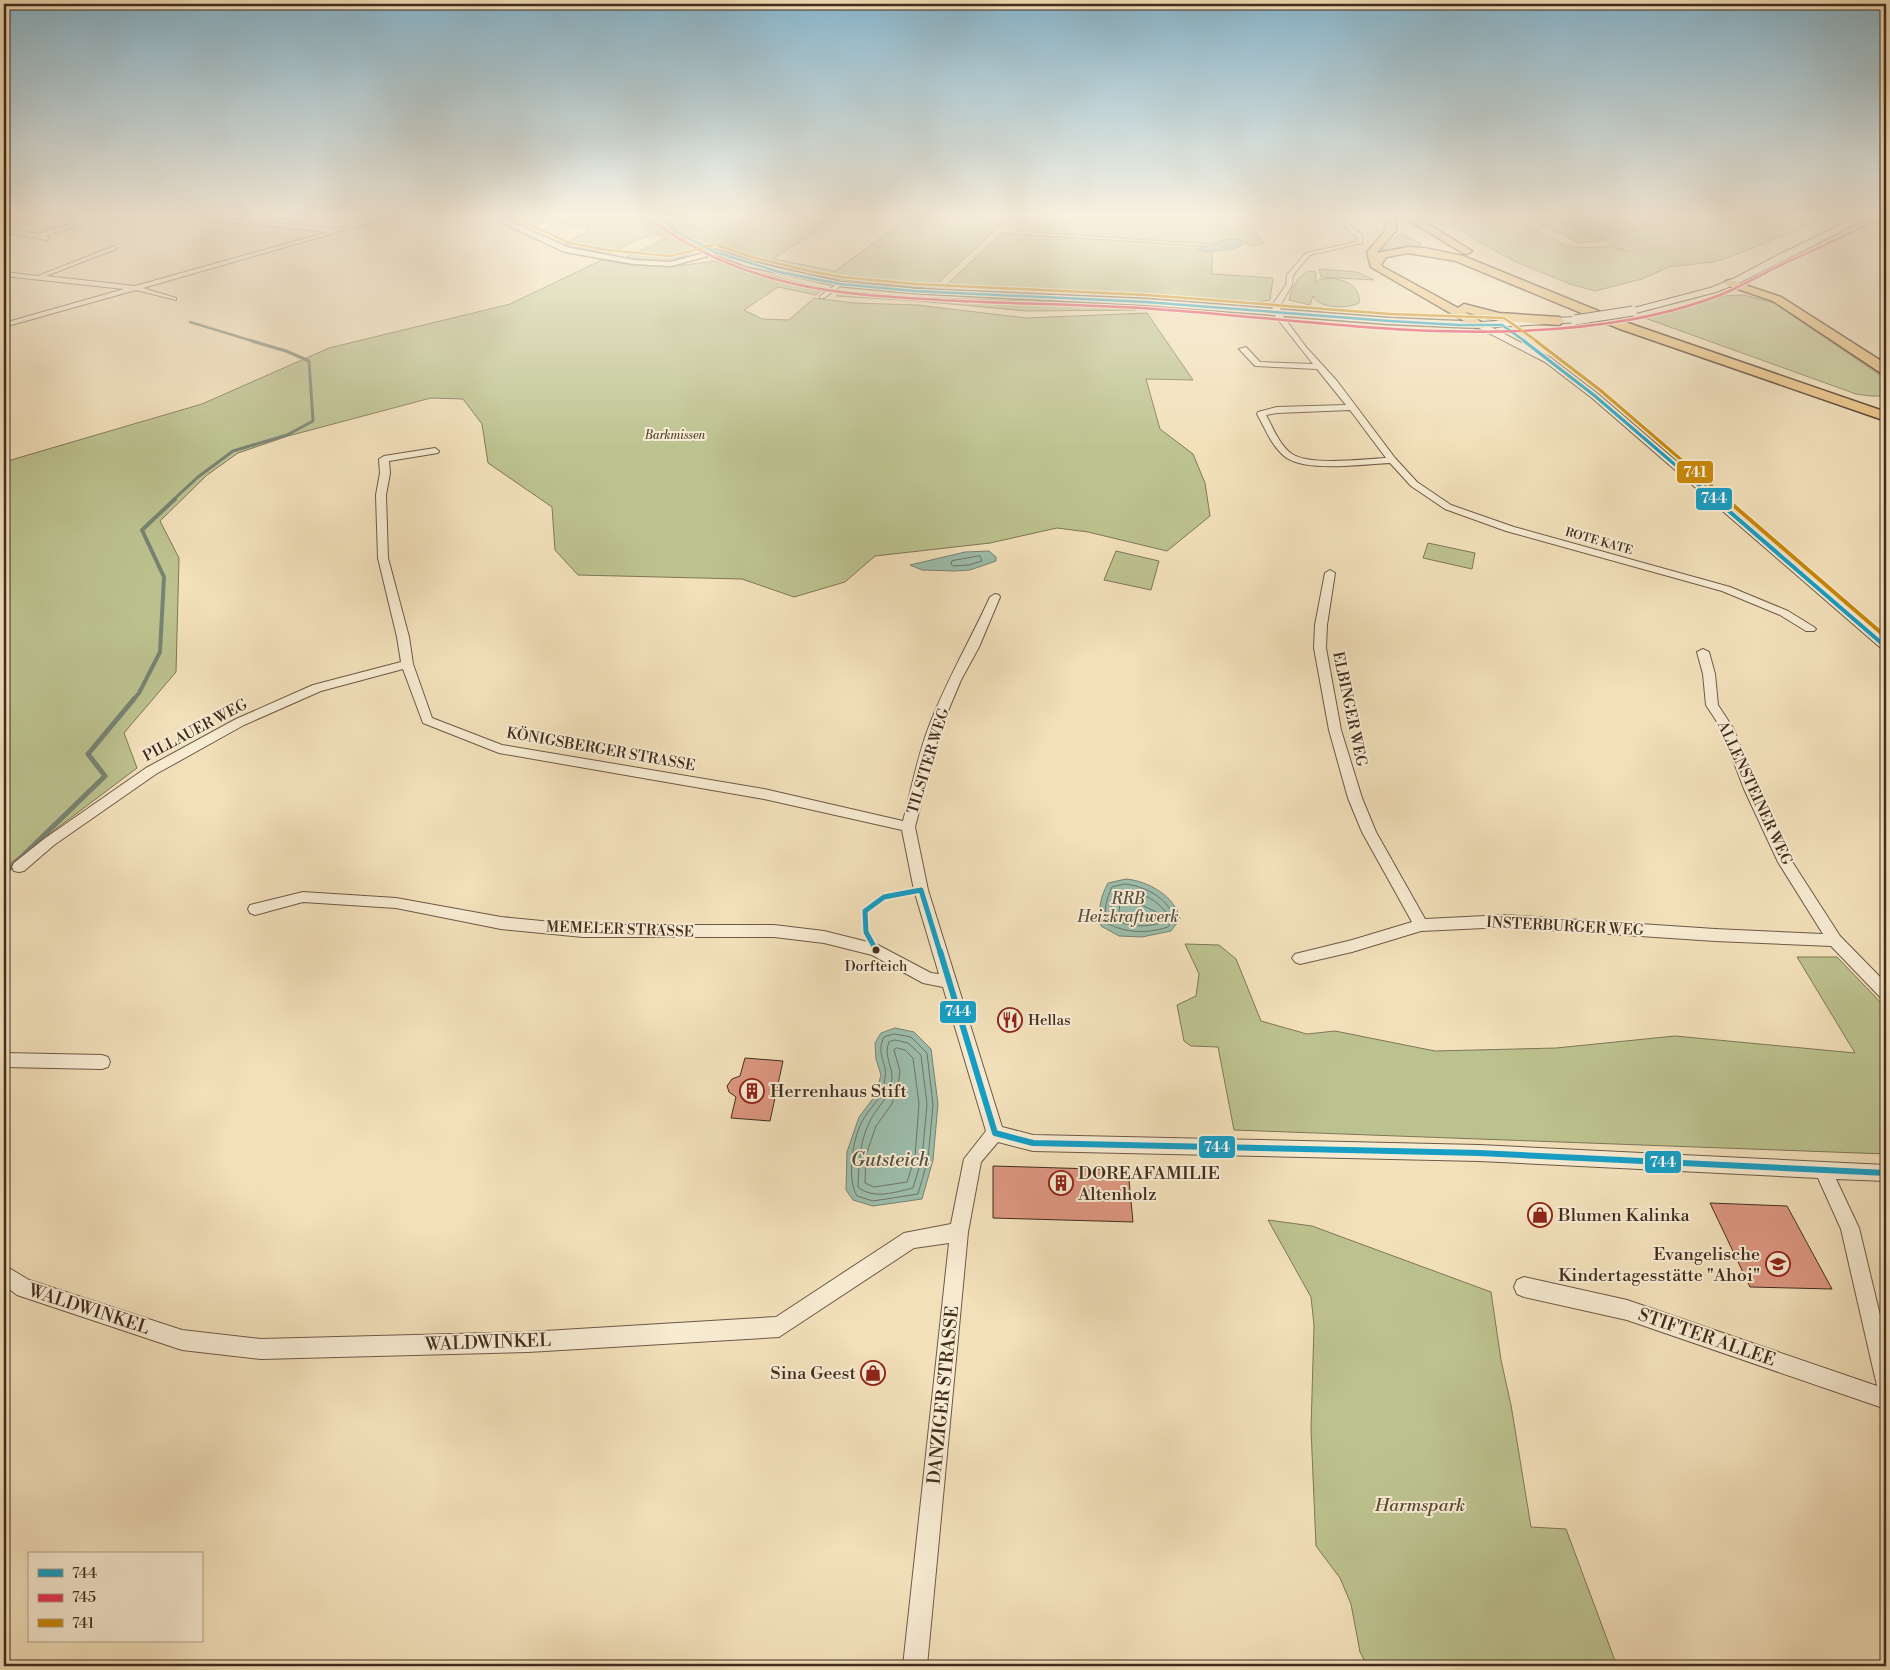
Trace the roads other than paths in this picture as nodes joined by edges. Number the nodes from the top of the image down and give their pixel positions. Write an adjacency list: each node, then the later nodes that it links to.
1 (118, 293): 17 (street)
2 (152, 293): 13 (street)
3 (828, 293): 12 (street)
4 (955, 293): 14 (street)
5 (1283, 293): 14 (street)
6 (1421, 293): 18 (highway)
7 (1427, 293): 15 (highway)
8 (1540, 293): 28 (highway)
9 (1556, 293): 24 (highway)
10 (1700, 293): 16 (main road, bridge)
11 (1763, 293): 23 (highway)
12 (822, 297)
13 (174, 300)
14 (1276, 312): 18 (street); 22 (street, ROTE KATE)
15 (1475, 312): 16 (highway); 18 (highway)
16 (1559, 321): 19 (main road)
17 (5, 324)
18 (1480, 325): 19 (main road); 21 (street)
19 (1502, 325): 21 (street)
20 (1243, 349): 22 (street)
21 (1548, 360): 34 (street)
22 (1319, 367): 26 (street, ROTE KATE)
23 (1886, 370)
24 (1848, 396): 25 (highway); 27 (highway)
25 (1886, 404)
26 (1352, 407): 30 (street, ROTE KATE); 30 (street)
27 (1886, 409)
28 (1886, 416)
29 (435, 451): 36 (street, KÖNIGSBERGER STRASSE)
30 (1392, 460): 33 (street, ROTE KATE)
31 (1330, 573): 40 (street, ELBINGER WEG)
32 (995, 597): 37 (street, TILSITER WEG)
33 (1810, 629)
34 (1886, 647)
35 (1702, 652): 41 (street, ALLENSTEINER WEG)
36 (407, 664): 37 (street, KÖNIGSBERGER STRASSE); 38 (street, PILLAUER WEG)
37 (908, 827): 43 (street, TILSITER WEG)
38 (18, 867)
39 (255, 909): 43 (street, MEMELER STRASSE)
40 (1421, 925): 41 (street, INSTERBURGER WEG); 42 (street, INSTERBURGER WEG)
41 (1835, 940): 44 (street, ALLENSTEINER WEG)
42 (1300, 958)
43 (948, 982): 47 (street, TILSITER WEG)
44 (1886, 993)
45 (4, 1060): 46 (street)
46 (102, 1062)
47 (995, 1133): 48 (street); 50 (street, DANZIGER STRASSE)
48 (1824, 1170): 49 (street); 53 (street)
49 (1886, 1173)
50 (959, 1232): 51 (street, WALDWINKEL); 55 (street, DANZIGER STRASSE)
51 (4, 1274)
52 (1524, 1287): 54 (street, STIFTER ALLEE)
53 (1886, 1382)
54 (1886, 1399)
55 (915, 1666)

